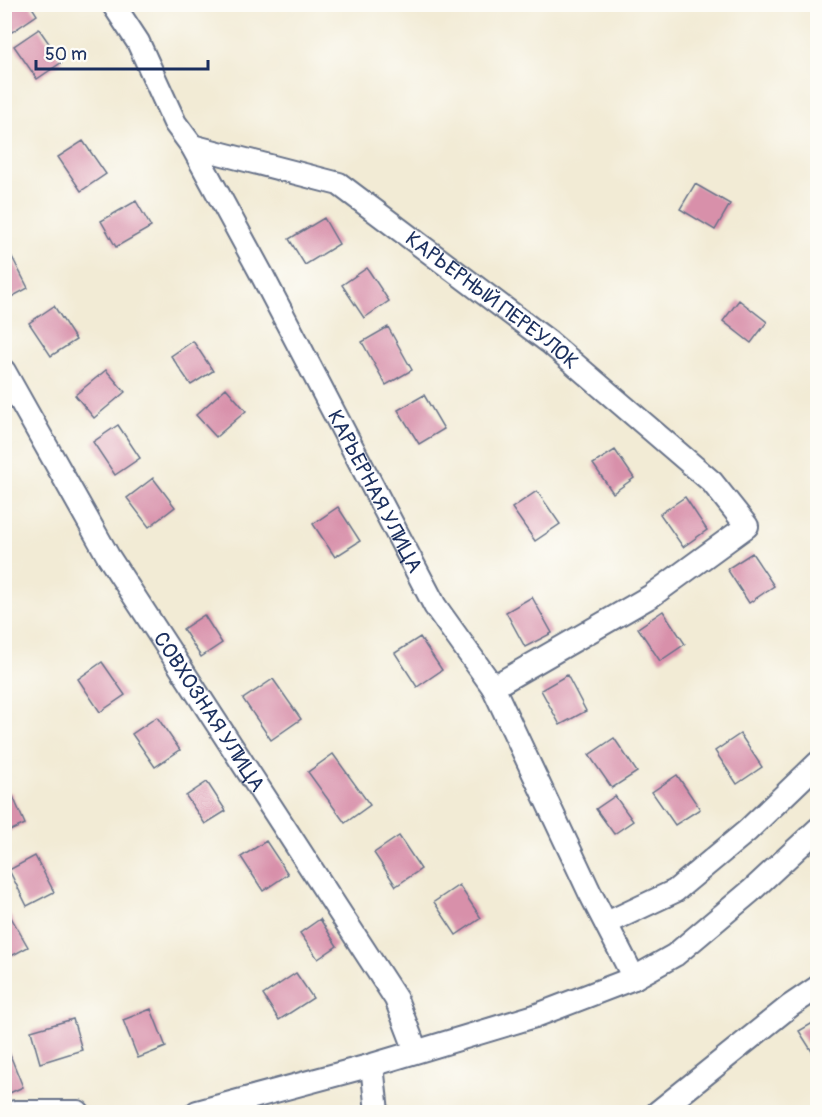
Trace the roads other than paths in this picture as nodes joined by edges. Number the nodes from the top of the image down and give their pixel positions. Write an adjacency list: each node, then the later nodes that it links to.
1 (113, 4): 2 (street, КАРЬЕРНАЯ УЛИЦА)
2 (192, 146): 4 (street, КАРЬЕРНАЯ УЛИЦА); 4 (street, КАРЬЕРНЫЙ ПЕРЕУЛОК)
3 (4, 371): 10 (street, СОВХОЗНАЯ УЛИЦА)
4 (493, 687): 7 (street, КАРЬЕРНАЯ УЛИЦА)
5 (818, 763): 7 (street)
6 (818, 829): 8 (street)
7 (607, 923): 8 (street, КАРЬЕРНАЯ УЛИЦА)
8 (634, 978): 10 (street)
9 (818, 987): 16 (street)
10 (416, 1051): 11 (street)
11 (372, 1065): 14 (street); 15 (street)
12 (15, 1113): 13 (street)
13 (78, 1113)
14 (196, 1113)
15 (377, 1113)
16 (658, 1113)

